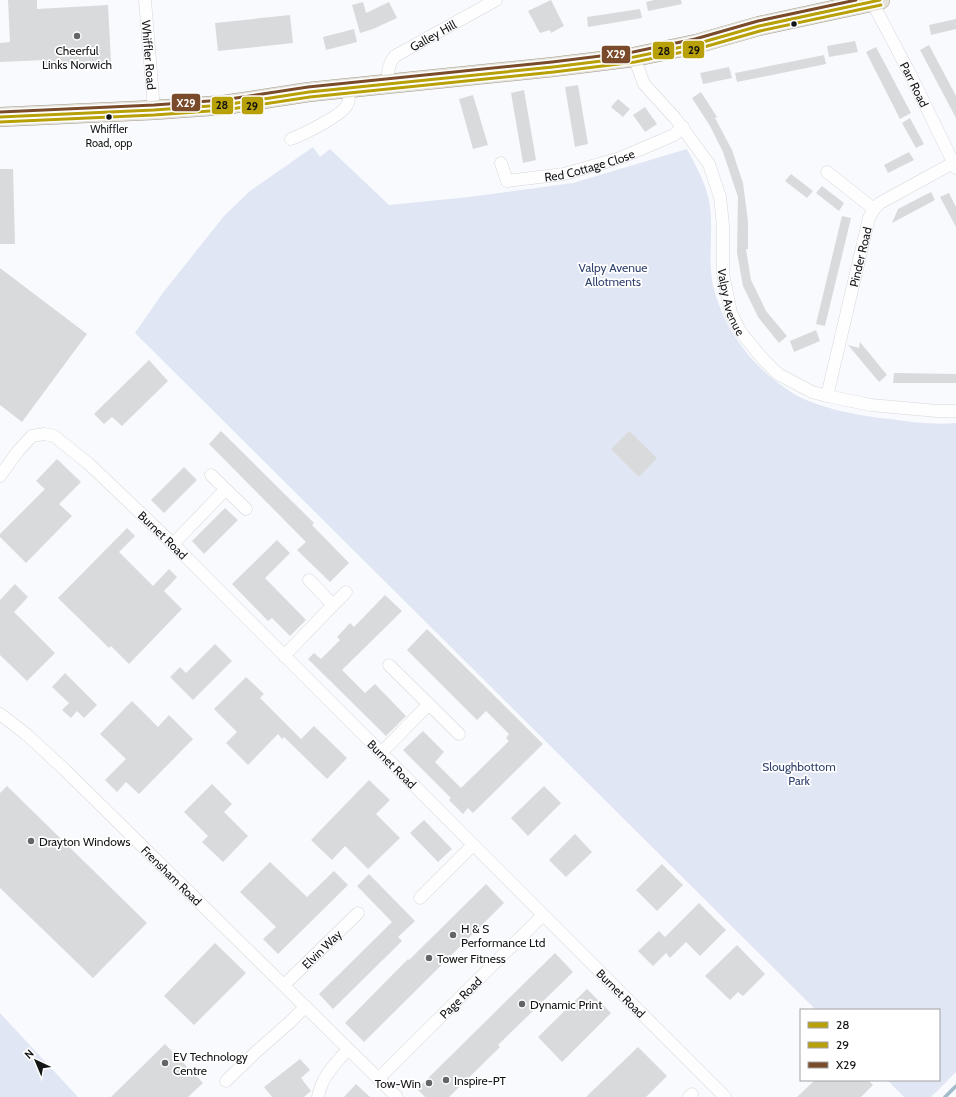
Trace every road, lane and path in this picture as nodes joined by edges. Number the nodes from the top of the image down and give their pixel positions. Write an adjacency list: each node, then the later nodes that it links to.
1 (145, 0): 7 (street, Whiffler Road)
2 (496, 0): 5 (street, Galley Hill)
3 (874, 0): 4 (main road); 12 (street, Parr Road)
4 (634, 57): 5 (main road); 9 (street, Valpy Avenue)
5 (388, 84): 6 (main road)
6 (348, 87): 7 (main road); 10 (street)
7 (154, 110): 8 (main road)
8 (0, 117)
9 (683, 127): 11 (street, Red Cottage Close); 15 (street, Valpy Avenue)
10 (291, 139)
11 (501, 163)
12 (955, 165): 14 (street)
13 (827, 172): 14 (street)
14 (874, 209): 15 (street, Pinder Road)
15 (827, 396): 16 (street, Valpy Avenue)
16 (956, 411)
17 (211, 475): 19 (street)
18 (0, 476): 21 (street, Burnet Road)
19 (225, 490): 20 (street); 21 (street)
20 (246, 509)
21 (173, 544): 25 (street, Burnet Road)
22 (309, 580): 24 (street)
23 (346, 592): 24 (street)
24 (333, 605): 25 (street)
25 (284, 656): 30 (street, Burnet Road)
26 (389, 665): 27 (street)
27 (429, 704): 29 (street); 30 (street)
28 (0, 714): 35 (street, Frensham Road)
29 (459, 734)
30 (381, 753): 31 (street, Burnet Road)
31 (473, 845): 32 (street); 34 (street, Burnet Road)
32 (420, 898)
33 (358, 913): 35 (street, Elvin Way)
34 (543, 915): 38 (street, Page Road); 42 (street, Burnet Road)
35 (284, 985): 36 (street, Frensham Road)
36 (306, 1007): 37 (street, Frensham Road); 39 (street)
37 (348, 1049): 38 (street, Frensham Road); 40 (street)
38 (378, 1079): 41 (street, Frensham Road)
39 (226, 1081)
40 (318, 1097)
41 (397, 1097)
42 (725, 1097)

